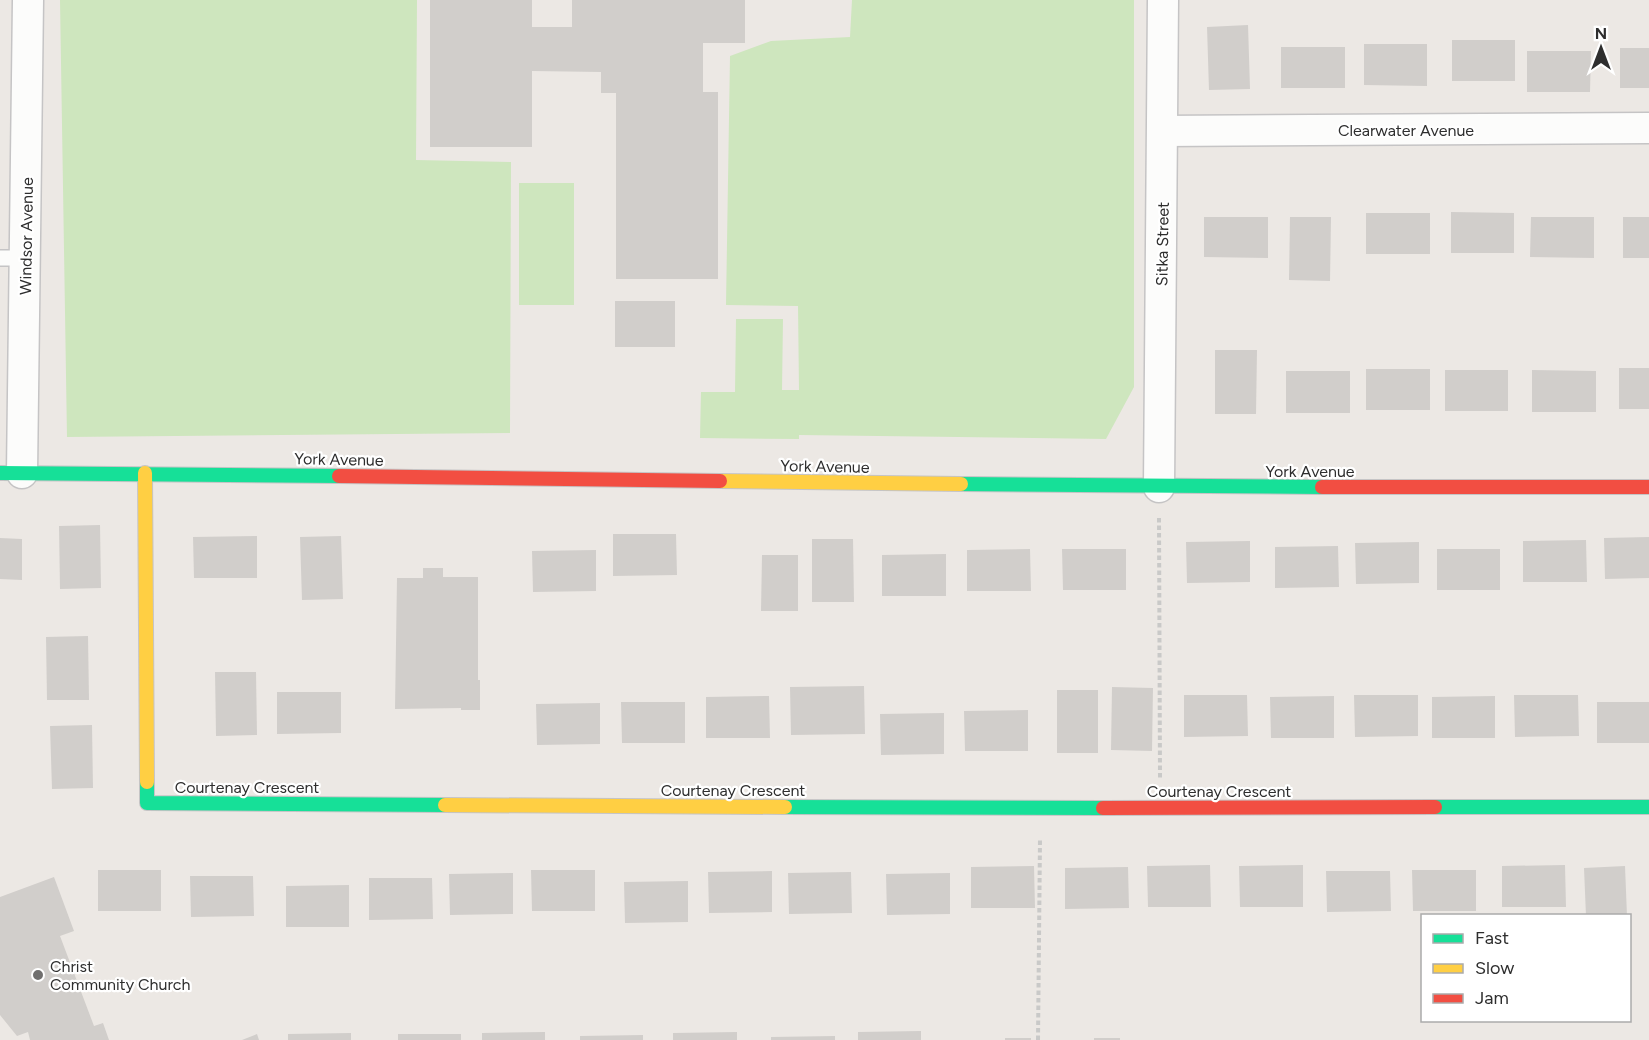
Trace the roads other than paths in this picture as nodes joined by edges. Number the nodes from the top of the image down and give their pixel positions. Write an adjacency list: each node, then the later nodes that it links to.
1 (28, 0): 5 (street, Windsor Avenue)
2 (1162, 0): 4 (street, Sitka Street)
3 (1649, 128): 4 (street, Clearwater Avenue)
4 (1162, 131): 9 (street, Sitka Street)
5 (13, 258): 6 (street, Windsor Avenue)
6 (11, 473): 7 (street, York Avenue)
7 (145, 473): 9 (street, York Avenue); 10 (street, Courtenay Crescent)
8 (1649, 487): 9 (street, York Avenue)
9 (1160, 488)
10 (1649, 807)

